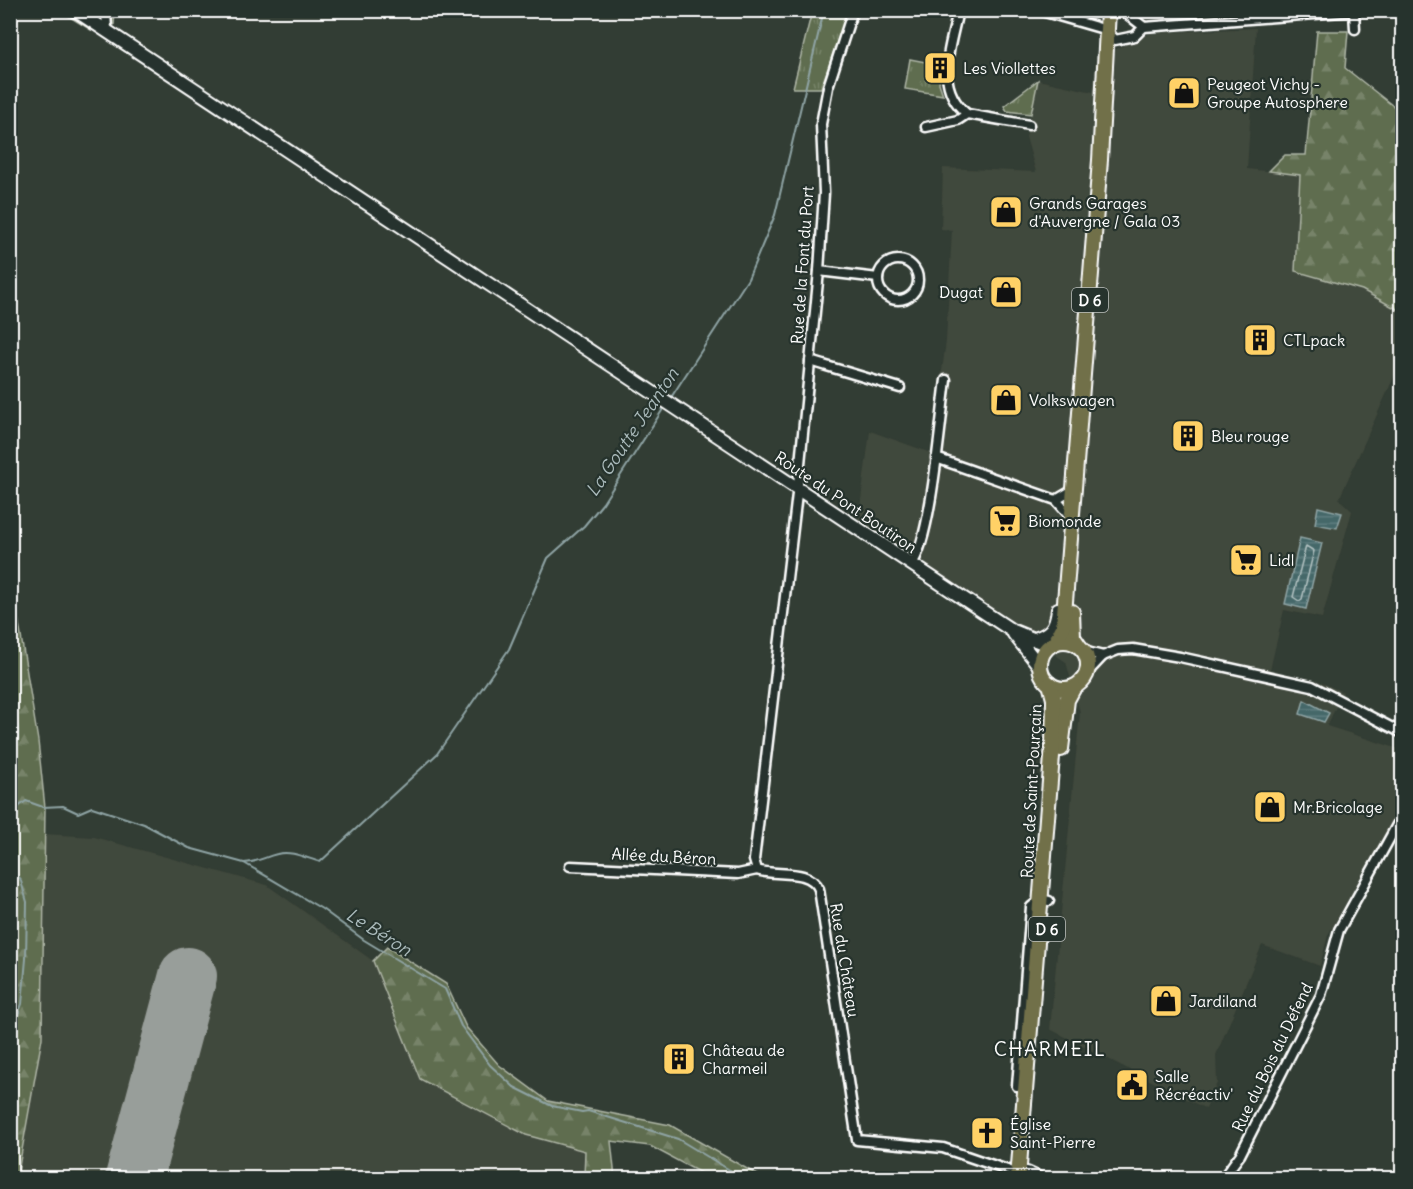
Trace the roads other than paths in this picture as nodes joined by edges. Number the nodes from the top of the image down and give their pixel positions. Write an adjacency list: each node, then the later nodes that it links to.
1 (75, 10): 13 (main road, Route du Pont Boutiron)
2 (106, 10): 13 (street)
3 (853, 10): 18 (street, Rue de la Font du Port)
4 (958, 10): 15 (street)
5 (1038, 10): 14 (street)
6 (1108, 10): 14 (main road, D 6)
7 (1117, 10): 14 (main road, D 6)
8 (1122, 10): 11 (street)
9 (1368, 10): 10 (street)
10 (1354, 12): 11 (street); 12 (street)
11 (1144, 27): 14 (street)
12 (1355, 29)
13 (107, 31): 25 (main road, Route du Pont Boutiron)
14 (1111, 35): 23 (main road, D 6)
15 (967, 114): 16 (street); 17 (street)
16 (1029, 125)
17 (926, 127)
18 (819, 271): 19 (street); 20 (street, Rue de la Font du Port)
19 (878, 278): 19 (street)
20 (810, 361): 22 (street); 25 (street, Rue de la Font du Port)
21 (946, 380): 24 (street)
22 (900, 388)
23 (1079, 439): 26 (main road, D 6); 34 (main road, D 6)
24 (936, 458): 27 (street); 30 (street)
25 (798, 489): 30 (main road, Route du Pont Boutiron); 43 (street)
26 (1073, 490): 27 (street); 28 (main road, D 6)
27 (1056, 500): 28 (street)
28 (1071, 517): 29 (main road, D 6)
29 (1069, 537): 32 (main road); 33 (main road, D 6)
30 (911, 565): 31 (main road, Route du Pont Boutiron)
31 (1011, 630): 32 (main road, Route du Pont Boutiron); 36 (main road, Route du Pont Boutiron)
32 (1031, 640): 33 (main road, Route du Pont Boutiron)
33 (1053, 645): 34 (main road); 36 (main road)
34 (1081, 649): 35 (street); 37 (main road)
35 (1103, 656): 37 (street); 40 (street)
36 (1041, 668): 38 (main road)
37 (1086, 674): 39 (main road)
38 (1050, 684): 39 (main road); 44 (main road, Route de Saint-Pourçain / D 6)
39 (1074, 687): 44 (main road, Route de Saint-Pourçain / D 6)
40 (1402, 733)
41 (1402, 816): 48 (street, Rue du Bois du Défend)
42 (570, 866): 43 (street, Allée du Béron)
43 (757, 870): 47 (street, Rue du Château)
44 (1045, 900): 45 (main road, Route de Saint-Pourçain / D 6)
45 (1034, 982): 46 (street, Route de Saint-Pourçain); 47 (main road, Route de Saint-Pourçain / D 6); 47 (main road, Route de Saint-Pourçain / D 6)
46 (1017, 1086)
47 (1025, 1177)
48 (1223, 1179)

